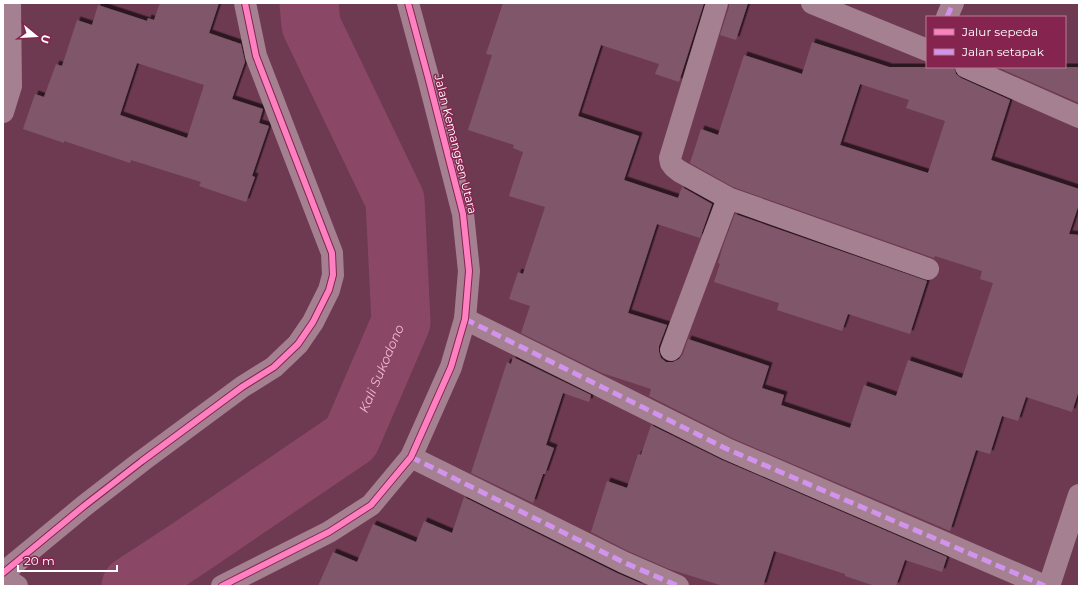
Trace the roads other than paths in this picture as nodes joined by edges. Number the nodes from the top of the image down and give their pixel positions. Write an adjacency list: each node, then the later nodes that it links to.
1 (10, 3): 10 (street)
2 (245, 3): 18 (street)
3 (408, 3): 14 (street, Jalan Kemangsen Utara)
4 (717, 3): 12 (street)
5 (812, 3): 8 (street)
6 (953, 3): 7 (street)
7 (947, 16)
8 (926, 50)
9 (968, 68): 11 (street)
10 (3, 112)
11 (1079, 117)
12 (728, 198): 13 (street); 15 (street)
13 (928, 269)
14 (465, 319): 16 (street, Jalan Kemangsen Utara); 23 (street)
15 (671, 350)
16 (411, 457): 21 (street, Jalan Kemangsen Utara); 22 (street)
17 (1079, 495): 24 (street)
18 (3, 573)
19 (3, 577): 20 (street)
20 (17, 586)
21 (222, 586)
22 (678, 586)
23 (1045, 586)
24 (1049, 586)

